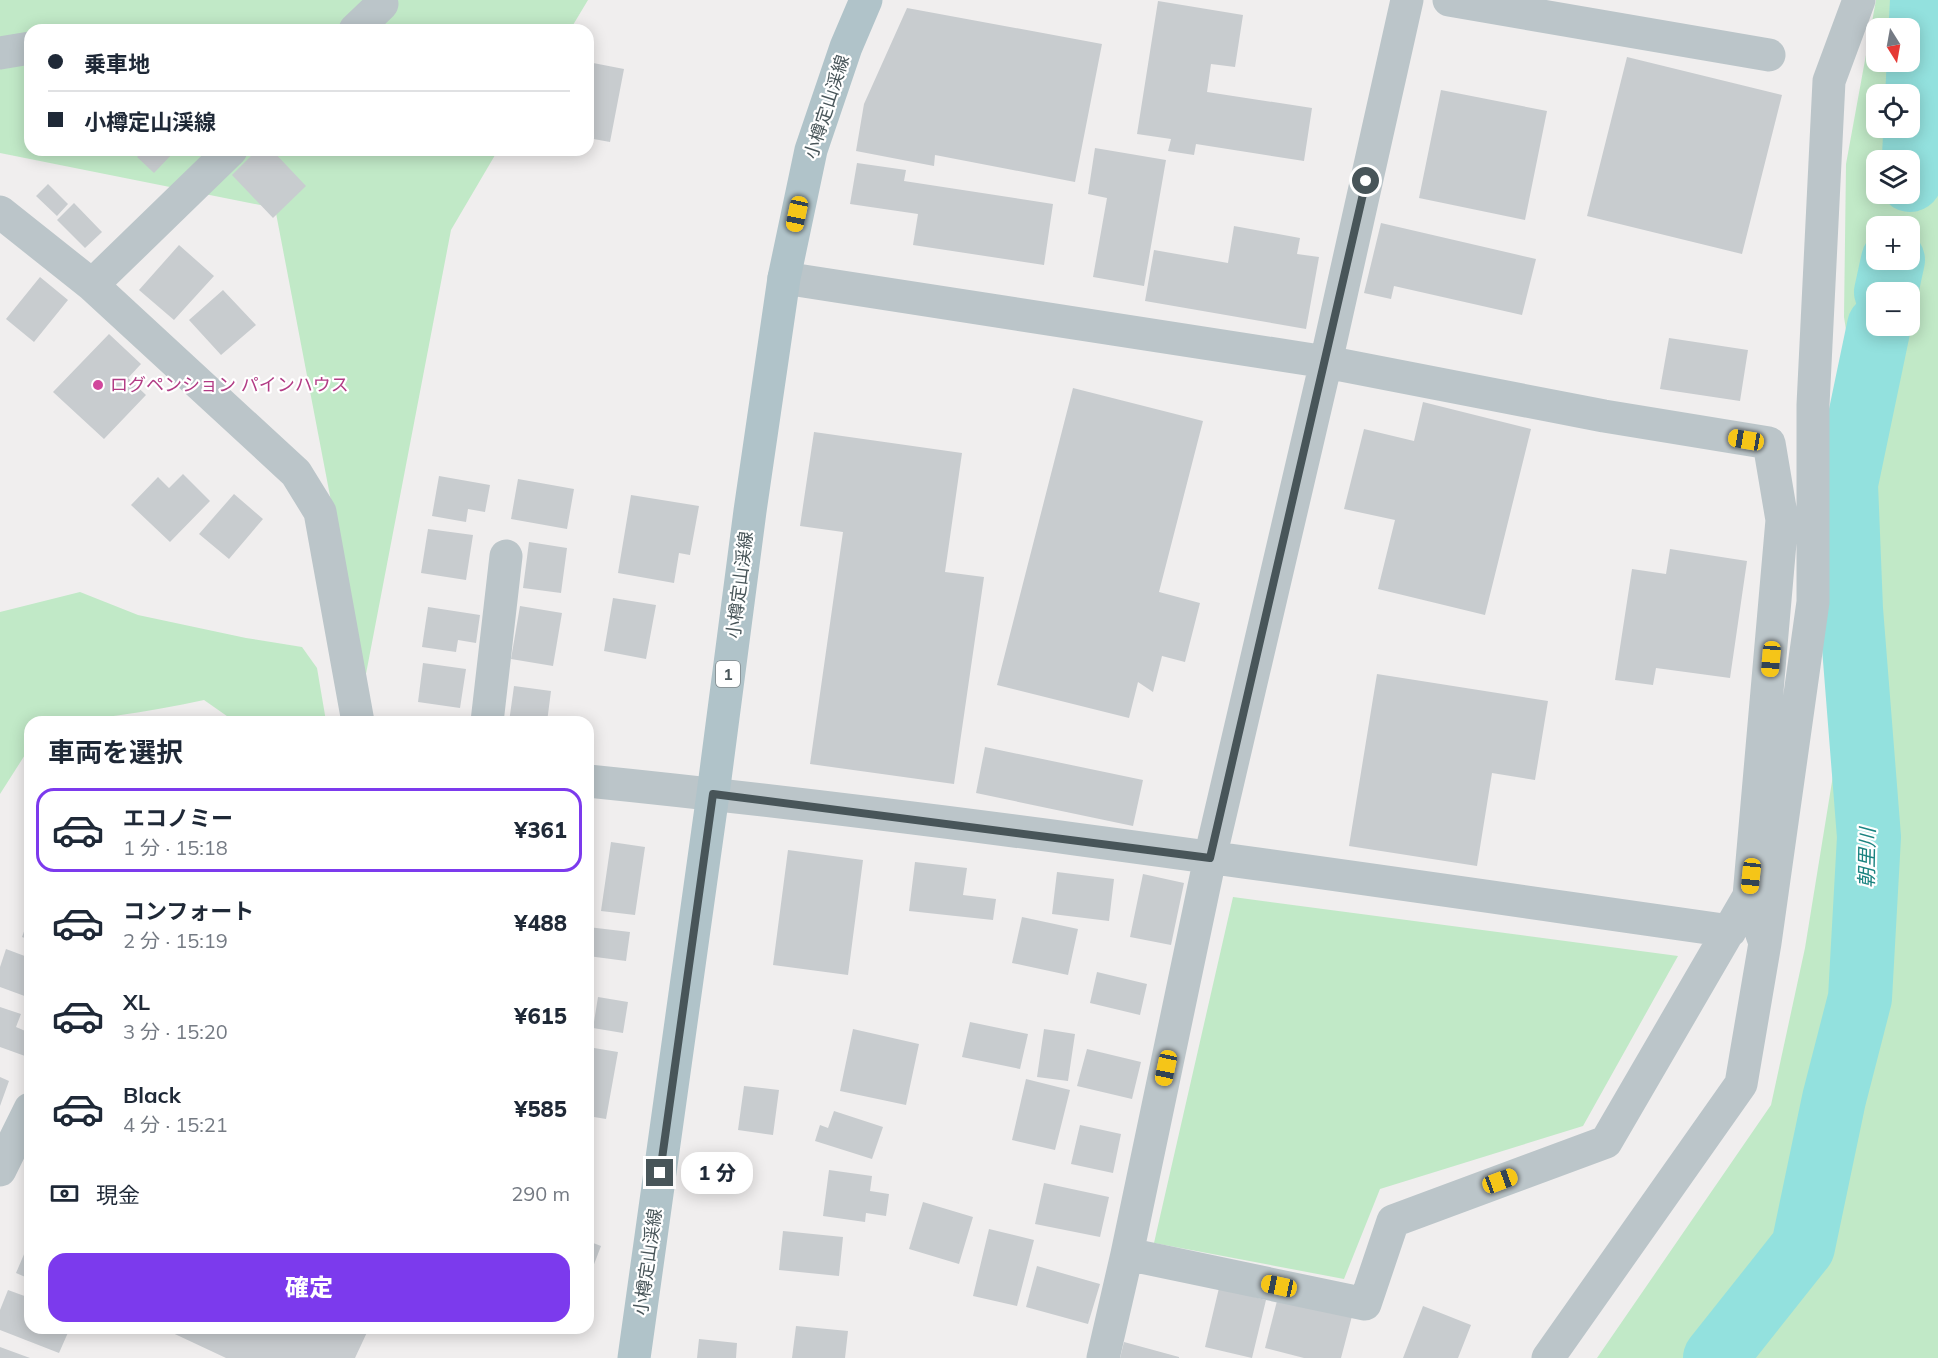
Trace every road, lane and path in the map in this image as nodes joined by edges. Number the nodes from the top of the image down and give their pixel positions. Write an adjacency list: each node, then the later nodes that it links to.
1 (866, 0): 12 (main road, 小樽定山渓線 / 1)
2 (1407, 0): 14 (street)
3 (1449, 0): 9 (street)
4 (1859, 0): 23 (street)
5 (382, 4): 6 (street)
6 (361, 24)
7 (24, 49): 8 (street)
8 (0, 53)
9 (1769, 55)
10 (225, 156): 13 (street)
11 (0, 212): 13 (street)
12 (784, 278): 14 (street); 19 (main road, 小樽定山渓線 / 1)
13 (92, 285): 16 (street)
14 (1326, 363): 20 (street); 21 (street)
15 (506, 556): 17 (street)
16 (357, 716)
17 (488, 716)
18 (594, 782): 19 (street)
19 (713, 794): 20 (street); 27 (main road, 小樽定山渓線 / 1)
20 (1210, 858): 22 (street); 26 (street)
21 (1749, 896): 22 (street); 23 (street)
22 (1730, 931): 26 (street)
23 (1765, 943): 29 (street)
24 (24, 1121): 25 (street)
25 (0, 1170)
26 (1127, 1254): 28 (street)
27 (634, 1358)
28 (1102, 1358)
29 (1548, 1358)

